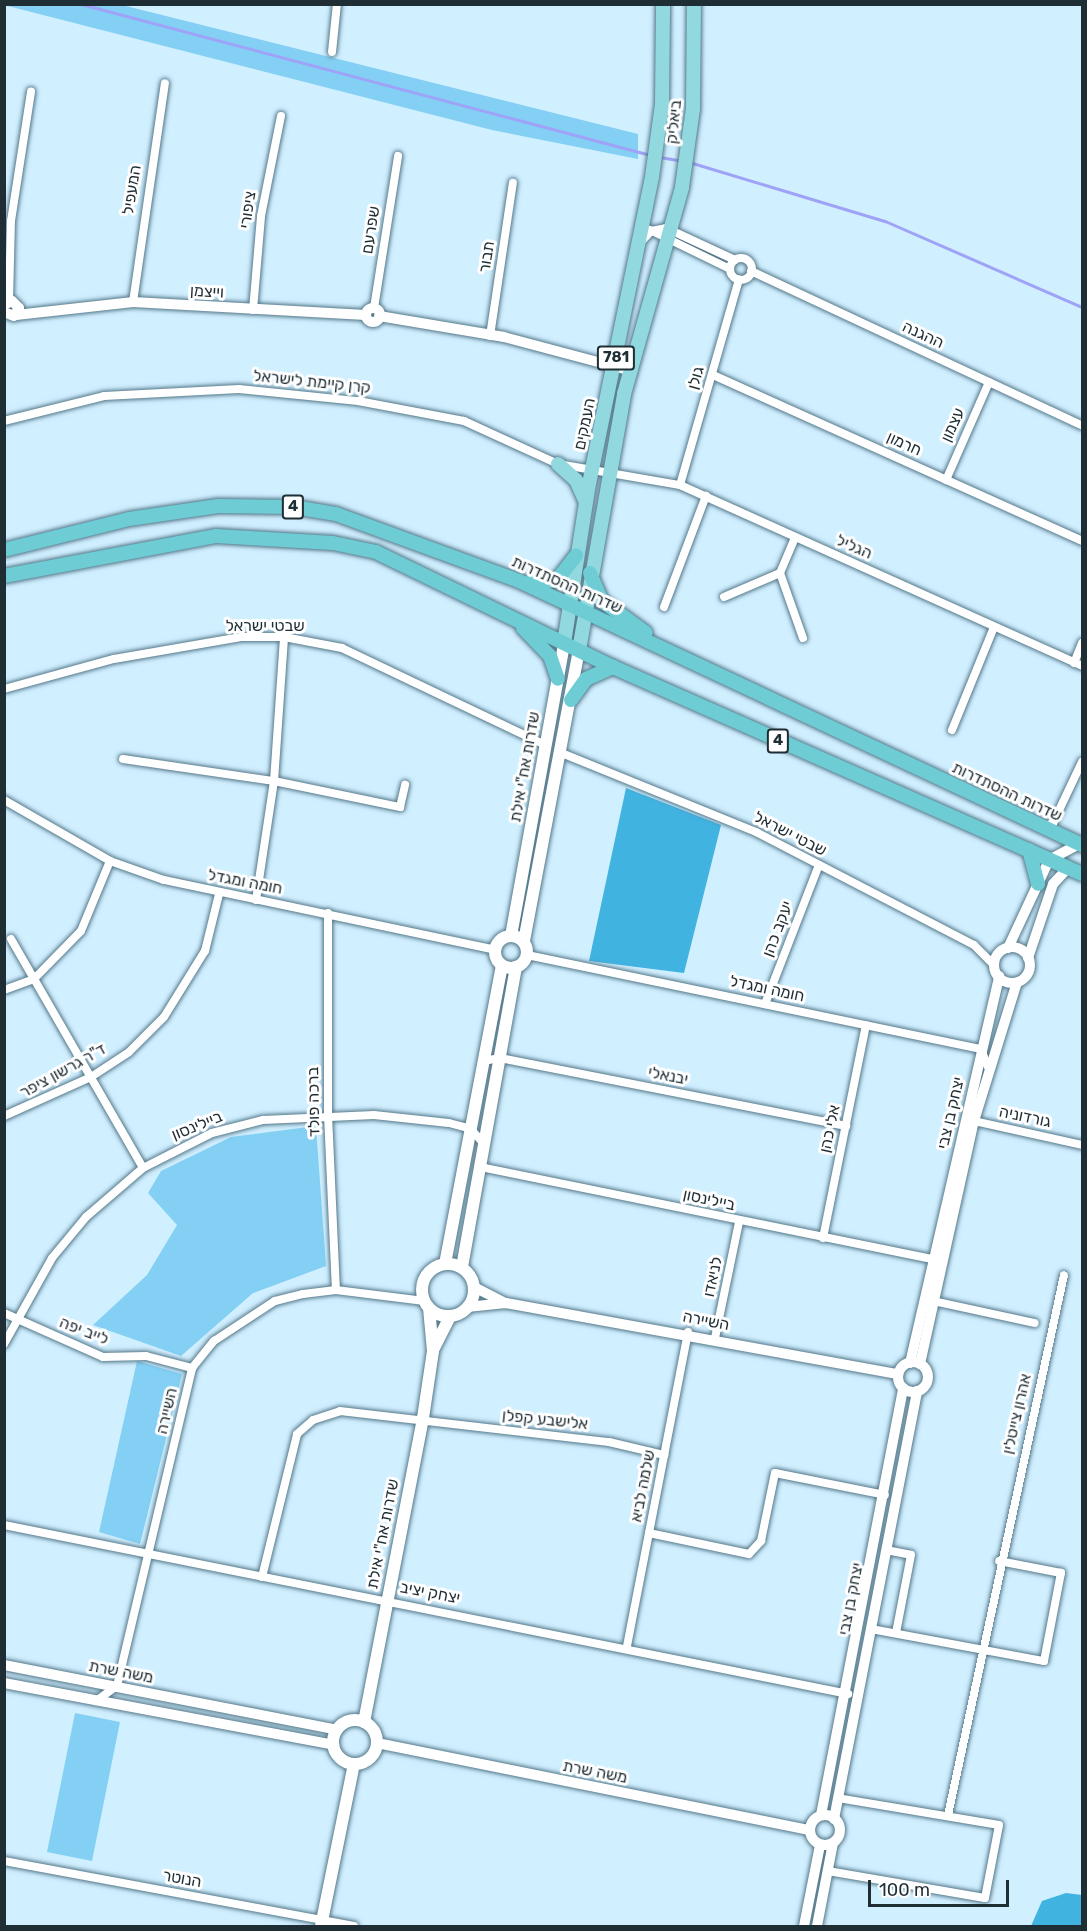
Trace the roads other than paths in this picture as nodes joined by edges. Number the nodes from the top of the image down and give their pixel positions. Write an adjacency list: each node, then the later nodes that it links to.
1 (337, 4): 4 (street)
2 (663, 4): 10 (main road, ביאליק / 781)
3 (694, 4): 12 (main road, ביאליק / 781)
4 (332, 52)
5 (165, 82): 18 (street, המעפיל)
6 (31, 92): 19 (street)
7 (281, 116): 21 (street, ציפורי)
8 (398, 156): 23 (street, שפרעם)
9 (513, 183): 25 (street, תבור)
10 (645, 216): 11 (street); 13 (main road, העמקים / 781)
11 (651, 231): 12 (street); 13 (street)
12 (671, 235): 14 (street); 15 (street); 27 (main road, העמקים / 781)
13 (640, 243): 26 (main road, העמקים / 781)
14 (735, 260): 15 (street); 16 (street, ההגנה)
15 (730, 269): 17 (street)
16 (751, 271): 17 (street); 29 (street, ההגנה)
17 (739, 279): 28 (street, גולן)
18 (133, 302): 20 (street, וייצמן); 21 (street, וייצמן)
19 (10, 303): 20 (street, וייצמן); 24 (street)
20 (46, 309): 24 (street, וייצמן)
21 (253, 310): 23 (street, וייצמן)
22 (4, 312): 24 (street)
23 (373, 313): 25 (street, וייצמן)
24 (16, 315)
25 (490, 336): 26 (street, וייצמן)
26 (614, 365): 27 (street, וייצמן); 33 (main road, העמקים / 781)
27 (632, 371): 34 (main road, העמקים / 781)
28 (713, 375): 35 (street, חרמון); 36 (street, גולן)
29 (988, 382): 31 (street, ההגנה); 35 (street, עצמון)
30 (4, 421): 32 (street, קרן קיימת לישראל)
31 (1083, 425)
32 (558, 464): 33 (street, קרן קיימת לישראל); 38 (main road)
33 (591, 473): 34 (street, קרן קיימת לישראל); 38 (main road, העמקים / 781)
34 (607, 475): 36 (street, הגליל); 43 (main road, העמקים / 781)
35 (946, 480): 40 (street, חרמון)
36 (680, 485): 37 (street, הגליל)
37 (706, 496): 39 (street, הגליל); 49 (street)
38 (586, 502): 42 (main road, העמקים / 781)
39 (795, 537): 44 (street); 52 (street, הגליל)
40 (1083, 541)
41 (4, 550): 46 (highway, שדרות ההסתדרות / 4)
42 (576, 556): 46 (highway); 48 (main road, העמקים / 781)
43 (590, 573): 50 (main road, העמקים / 781); 58 (highway)
44 (780, 573): 47 (street); 54 (street)
45 (4, 576): 51 (highway, 4)
46 (519, 581): 48 (highway, שדרות ההסתדרות / 4)
47 (724, 597)
48 (568, 604): 50 (highway, שדרות ההסתדרות / 4); 55 (main road, שדרות אח"י אילת)
49 (664, 607)
50 (584, 612): 57 (main road, שדרות אח"י אילת); 58 (highway, שדרות ההסתדרות / 4)
51 (513, 619): 55 (highway, 4); 61 (highway)
52 (994, 627): 59 (street, הגליל); 64 (street)
53 (285, 637): 62 (street, שבטי ישראל); 65 (street, שבטי ישראל); 69 (street)
54 (804, 638)
55 (564, 643): 57 (highway, 4); 61 (main road, שדרות אח"י אילת)
56 (1083, 643): 59 (street)
57 (579, 650): 60 (highway, 4); 63 (main road, שדרות אח"י אילת)
58 (671, 652): 72 (highway, שדרות ההסתדרות / 4)
59 (1078, 664)
60 (613, 667): 63 (highway); 74 (highway, 4)
61 (558, 679): 65 (main road, שדרות אח"י אילת)
62 (4, 689)
63 (571, 700): 66 (main road, שדרות אח"י אילת)
64 (952, 730)
65 (545, 745): 84 (main road, שדרות אח"י אילת)
66 (559, 752): 77 (street, שבטי ישראל); 86 (main road, שדרות אח"י אילת)
67 (123, 759): 69 (street)
68 (1083, 762): 72 (street)
69 (274, 781): 70 (street); 82 (street)
70 (405, 785)
71 (4, 800): 76 (street, חומה ומגדל)
72 (1041, 827): 73 (highway, שדרות ההסתדרות / 4)
73 (1081, 844): 75 (street)
74 (1029, 850): 75 (highway, 4); 80 (highway)
75 (1049, 860): 78 (highway, 4); 80 (street)
76 (110, 861): 81 (street, חומה ומגדל); 95 (street)
77 (819, 866): 92 (street, שבטי ישראל); 98 (street, יעקב כהן)
78 (1068, 868): 79 (highway, 4); 90 (street, יצחק בן צבי)
79 (1083, 874)
80 (1038, 884): 87 (street)
81 (219, 894): 82 (street, חומה ומגדל); 104 (street, ד"ר גרשון ציפר)
82 (256, 900): 83 (street, חומה ומגדל)
83 (328, 913): 88 (street, חומה ומגדל); 105 (street, ברכה פולד)
84 (511, 936): 86 (main road); 88 (main road)
85 (11, 939): 95 (street)
86 (524, 941): 89 (main road)
87 (1008, 948): 90 (street); 92 (street)
88 (495, 950): 91 (main road)
89 (527, 955): 93 (main road); 98 (street, חומה ומגדל)
90 (1028, 958): 96 (street, יצחק בן צבי)
91 (502, 965): 93 (main road); 102 (main road)
92 (994, 965): 94 (street)
93 (516, 967): 101 (main road)
94 (999, 976): 96 (street); 100 (street, יצחק בן צבי)
95 (34, 979): 97 (street); 104 (street)
96 (1017, 982): 103 (street, יצחק בן צבי)
97 (4, 990)
98 (765, 1004): 99 (street, חומה ומגדל)
99 (866, 1025): 100 (street, חומה ומגדל); 108 (street, אלי כהן)
100 (981, 1049): 103 (street); 110 (street, יצחק בן צבי)
101 (500, 1058): 102 (street, יבנאלי); 108 (street, יבנאלי); 111 (main road)
102 (484, 1061): 109 (main road)
103 (988, 1067): 107 (street, יצחק בן צבי)
104 (90, 1077): 106 (street, ד"ר גרשון ציפר); 114 (street)
105 (328, 1115): 109 (street, ביילינסון); 114 (street, ביילינסון); 122 (street, ברכה פולד)
106 (4, 1116)
107 (974, 1121): 110 (street, גורדוניה); 112 (street, גורדוניה); 123 (street, יצחק בן צבי)
108 (846, 1126): 116 (street, אלי כהן)
109 (471, 1128): 111 (street); 118 (main road)
110 (963, 1128): 117 (street, יצחק בן צבי)
111 (484, 1144): 113 (main road)
112 (1083, 1145)
113 (480, 1167): 115 (street, ביילינסון); 119 (main road)
114 (143, 1168): 129 (street, ביילינסון)
115 (739, 1222): 116 (street, ביילינסון); 132 (street, לניאדו)
116 (822, 1238): 117 (street, ביילינסון)
117 (932, 1260): 135 (street, יצחק בן צבי)
118 (445, 1264): 119 (main road); 125 (main road)
119 (462, 1267): 121 (main road)
120 (1064, 1275): 147 (street, אהרון צייטלין)
121 (474, 1287): 124 (street, השיירה); 126 (main road)
122 (336, 1290): 125 (street, השיירה); 136 (street, השיירה)
123 (933, 1301): 130 (street); 135 (street, יצחק בן צבי)
124 (506, 1303): 126 (street, השיירה); 131 (street, השיירה)
125 (426, 1304): 128 (main road); 134 (main road, שדרות אח"י אילת)
126 (467, 1307): 128 (main road)
127 (4, 1313): 129 (street, לייב יפה)
128 (450, 1316): 134 (main road, שדרות אח"י אילת)
129 (15, 1318): 133 (street, ביילינסון); 136 (street, לייב יפה)
130 (1035, 1323)
131 (688, 1332): 132 (street, השיירה); 141 (street, שלמה לביא)
132 (715, 1338): 137 (street, השיירה)
133 (4, 1344)
134 (433, 1351): 140 (main road, שדרות אח"י אילת)
135 (915, 1363): 137 (street); 139 (street, יצחק בן צבי)
136 (192, 1368): 146 (street, השיירה)
137 (898, 1374): 138 (street)
138 (903, 1388): 139 (street); 142 (street, יצחק בן צבי)
139 (917, 1391): 145 (street, יצחק בן צבי)
140 (423, 1418): 141 (street, אלישבע קפלן); 148 (street, אלישבע קפלן); 149 (main road, שדרות אח"י אילת)
141 (664, 1455): 144 (street, שלמה לביא)
142 (885, 1495): 144 (street); 157 (street, יצחק בן צבי)
143 (4, 1526): 146 (street, יצחק יציב)
144 (649, 1533): 152 (street, שלמה לביא)
145 (886, 1550): 150 (street, יצחק בן צבי); 151 (street)
146 (147, 1555): 148 (street, יצחק יציב); 156 (street, השיירה)
147 (999, 1561): 153 (street, אהרון צייטלין); 153 (street)
148 (262, 1577): 149 (street, יצחק יציב)
149 (387, 1600): 152 (street, יצחק יציב); 159 (main road, שדרות אח"י אילת)
150 (871, 1629): 151 (street); 164 (street, יצחק בן צבי)
151 (896, 1633): 153 (street)
152 (627, 1646): 157 (street, יצחק יציב)
153 (982, 1646): 166 (street, אהרון צייטלין)
154 (4, 1665): 156 (street, משה שרת)
155 (4, 1683): 158 (street, משה שרת)
156 (117, 1686): 158 (street); 160 (street, משה שרת)
157 (849, 1694): 165 (street, יצחק בן צבי)
158 (95, 1701): 162 (street, משה שרת)
159 (364, 1722): 160 (main road); 161 (main road)
160 (338, 1730): 162 (main road)
161 (377, 1743): 163 (main road); 168 (street, משה שרת)
162 (334, 1744): 163 (main road)
163 (354, 1764): 173 (main road)
164 (838, 1798): 166 (street); 167 (street, יצחק בן צבי)
165 (821, 1815): 167 (street); 168 (street)
166 (948, 1815): 172 (street)
167 (834, 1819): 169 (street)
168 (808, 1830): 170 (street)
169 (833, 1843): 170 (street); 172 (street)
170 (820, 1845): 175 (street)
171 (4, 1862): 173 (street, הנוטר)
172 (828, 1871): 176 (street)
173 (321, 1923): 174 (street, הנוטר)
174 (354, 1926)
175 (804, 1926)
176 (817, 1926)

